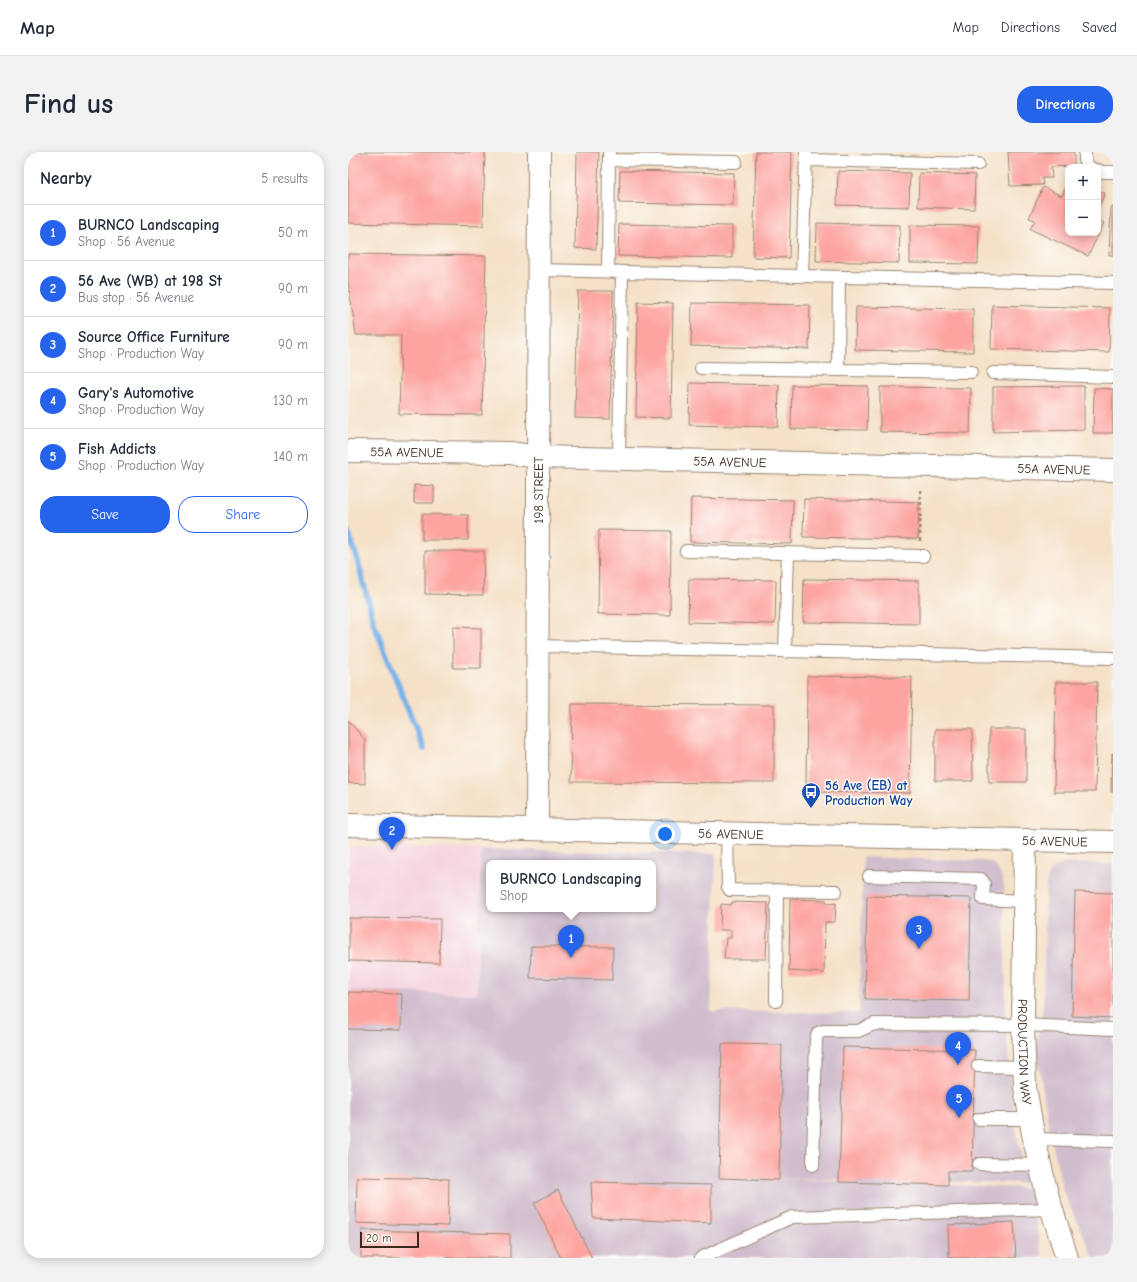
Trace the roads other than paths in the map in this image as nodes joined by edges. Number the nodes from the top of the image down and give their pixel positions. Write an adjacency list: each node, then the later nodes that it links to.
1 (539, 152): 10 (street, 198 STREET)
2 (1085, 152): 7 (lane)
3 (609, 156): 5 (lane); 11 (lane)
4 (806, 156): 6 (lane); 13 (lane)
5 (736, 162)
6 (978, 164)
7 (1084, 164)
8 (1101, 171): 9 (lane)
9 (1113, 172)
10 (538, 270): 11 (lane); 22 (street, 198 STREET)
11 (608, 272): 12 (lane)
12 (622, 272): 13 (lane); 23 (lane)
13 (802, 276): 14 (lane)
14 (839, 277): 15 (lane); 17 (lane)
15 (1113, 284)
16 (701, 368): 17 (lane)
17 (838, 370): 18 (lane)
18 (971, 372)
19 (993, 373): 20 (lane)
20 (1113, 377)
21 (348, 451): 22 (street, 55A AVENUE)
22 (538, 457): 23 (street, 55A AVENUE); 28 (street, 198 STREET)
23 (619, 459): 24 (street, 55A AVENUE)
24 (1113, 470)
25 (686, 551): 26 (lane)
26 (788, 554): 27 (lane); 29 (lane)
27 (922, 556)
28 (537, 646): 29 (lane); 32 (street, 198 STREET)
29 (785, 652): 30 (lane)
30 (1113, 658)
31 (348, 825): 32 (street, 56 AVENUE)
32 (537, 829): 33 (street, 56 AVENUE)
33 (728, 833): 34 (street, 56 AVENUE); 37 (lane)
34 (1025, 840): 35 (street, 56 AVENUE); 39 (street, PRODUCTION WAY)
35 (1113, 842)
36 (869, 876): 39 (lane)
37 (777, 890): 38 (lane); 40 (lane)
38 (836, 891)
39 (1024, 900): 41 (street, PRODUCTION WAY)
40 (776, 1001)
41 (1023, 1025): 42 (lane); 44 (street, PRODUCTION WAY); 49 (lane)
42 (1113, 1029)
43 (978, 1066): 44 (lane)
44 (1024, 1067): 46 (street, PRODUCTION WAY)
45 (979, 1120): 46 (lane)
46 (1032, 1129): 47 (lane); 50 (street, PRODUCTION WAY)
47 (1113, 1141)
48 (979, 1164): 50 (lane)
49 (813, 1165)
50 (1040, 1165): 51 (street, PRODUCTION WAY)
51 (1052, 1209): 52 (lane); 53 (street, PRODUCTION WAY)
52 (701, 1258)
53 (1067, 1258)

